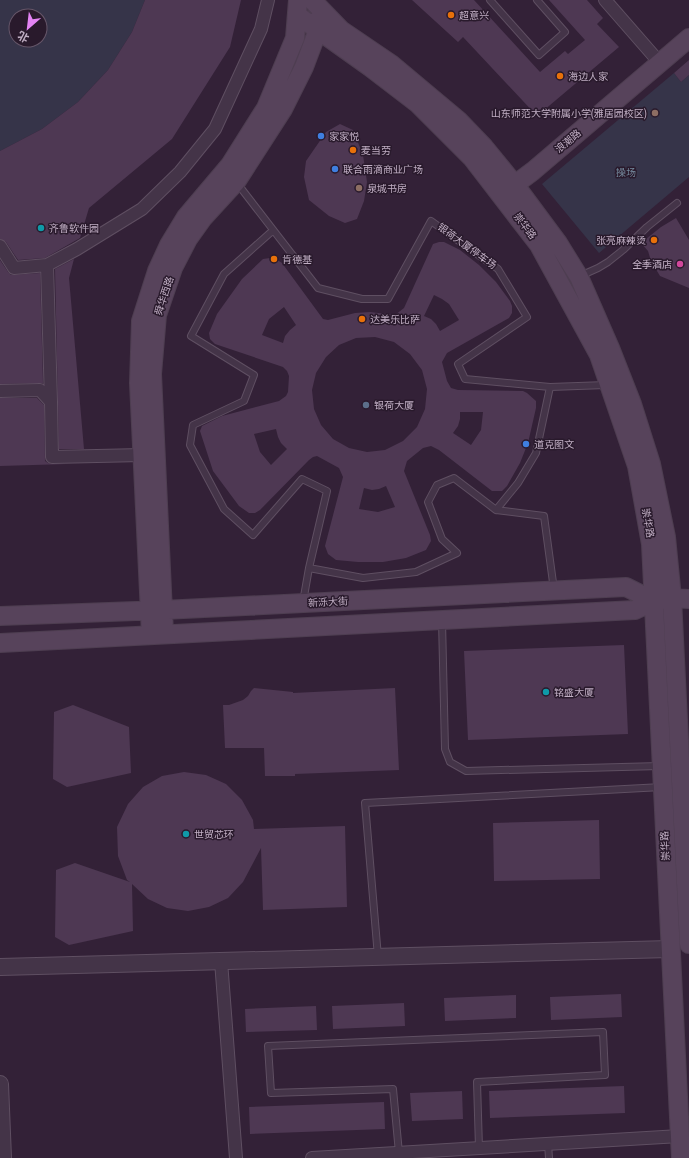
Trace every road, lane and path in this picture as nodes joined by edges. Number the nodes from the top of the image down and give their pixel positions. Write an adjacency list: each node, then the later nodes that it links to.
1 (268, 0): 16 (street)
2 (490, 0): 3 (lane)
3 (537, 0)
4 (606, 0): 10 (street)
5 (615, 0): 10 (street)
6 (317, 3): 8 (main road, 舜华西路); 12 (main road, 崇华路)
7 (298, 8): 8 (main road, 崇华路); 22 (main road, 舜华西路)
8 (318, 30): 11 (main road, 舜华西路); 12 (main road, 崇华路)
9 (689, 38): 10 (main road, 浪潮路)
10 (662, 61): 12 (main road, 浪潮路)
11 (236, 182): 14 (lane, 银荷大厦停车场); 29 (main road, 舜华西路)
12 (508, 190): 17 (main road, 崇华路); 18 (main road, 崇华路)
13 (677, 203): 17 (lane)
14 (274, 231): 19 (lane, 银荷大厦停车场); 24 (lane)
15 (0, 246): 16 (street)
16 (47, 265): 21 (street)
17 (579, 277): 26 (main road, 崇华路)
18 (608, 385): 19 (lane, 银荷大厦停车场); 27 (main road, 崇华路)
19 (550, 387): 23 (lane)
20 (0, 391): 21 (street)
21 (51, 402): 22 (street)
22 (142, 455): 29 (main road, 舜华西路)
23 (496, 510): 24 (lane); 25 (lane)
24 (309, 568): 28 (lane)
25 (554, 591): 27 (main road, 新泺大街); 28 (main road, 新泺大街)
26 (680, 599): 27 (main road); 36 (main road, 崇华路)
27 (654, 601): 31 (main road); 34 (main road, 崇华路)
28 (302, 603): 29 (main road, 新泺大街)
29 (156, 610): 30 (main road, 新泺大街); 32 (main road, 舜华西路)
30 (0, 616)
31 (442, 620): 32 (main road); 34 (lane)
32 (157, 634): 33 (main road)
33 (0, 643)
34 (662, 766): 35 (main road, 崇华路)
35 (662, 787): 37 (main road, 崇华路); 38 (lane)
36 (689, 944)
37 (670, 949): 38 (street); 42 (main road, 崇华路)
38 (378, 957): 39 (street)
39 (221, 961): 40 (street); 47 (street)
40 (0, 967)
41 (0, 1084): 46 (street)
42 (680, 1136): 43 (street); 50 (main road, 崇华路)
43 (548, 1144): 44 (street); 49 (lane)
44 (479, 1148): 45 (street); 45 (lane)
45 (399, 1153): 48 (street)
46 (3, 1158)
47 (236, 1158)
48 (312, 1158)
49 (548, 1158)
50 (681, 1158)

